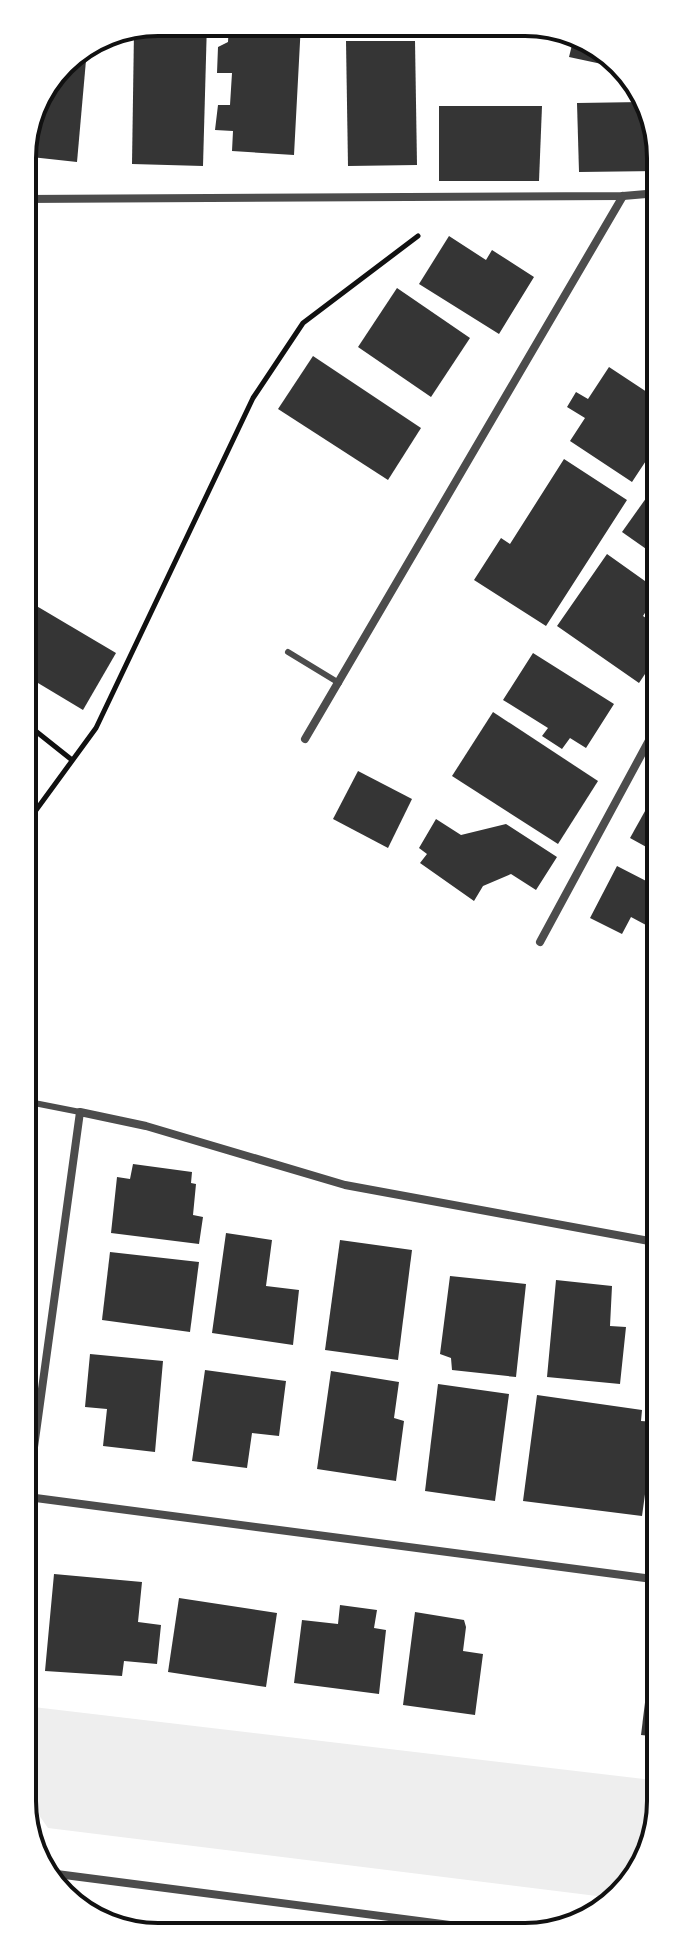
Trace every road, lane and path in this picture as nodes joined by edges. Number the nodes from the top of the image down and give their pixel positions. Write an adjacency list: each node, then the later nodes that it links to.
1 (647, 194): 3 (street)
2 (473, 195): 3 (street); 4 (street); 10 (path)
3 (623, 196): 6 (street)
4 (36, 199)
5 (288, 652): 6 (lane)
6 (339, 683): 8 (street)
7 (36, 731): 10 (path)
8 (305, 739)
9 (647, 744): 12 (street)
10 (72, 760): 11 (path)
11 (36, 810)
12 (540, 942)
13 (36, 1103): 14 (lane)
14 (80, 1112): 15 (street); 16 (street)
15 (647, 1241)
16 (36, 1438)
17 (36, 1498): 18 (street)
18 (647, 1578)
19 (62, 1875): 20 (street)
20 (435, 1923)

